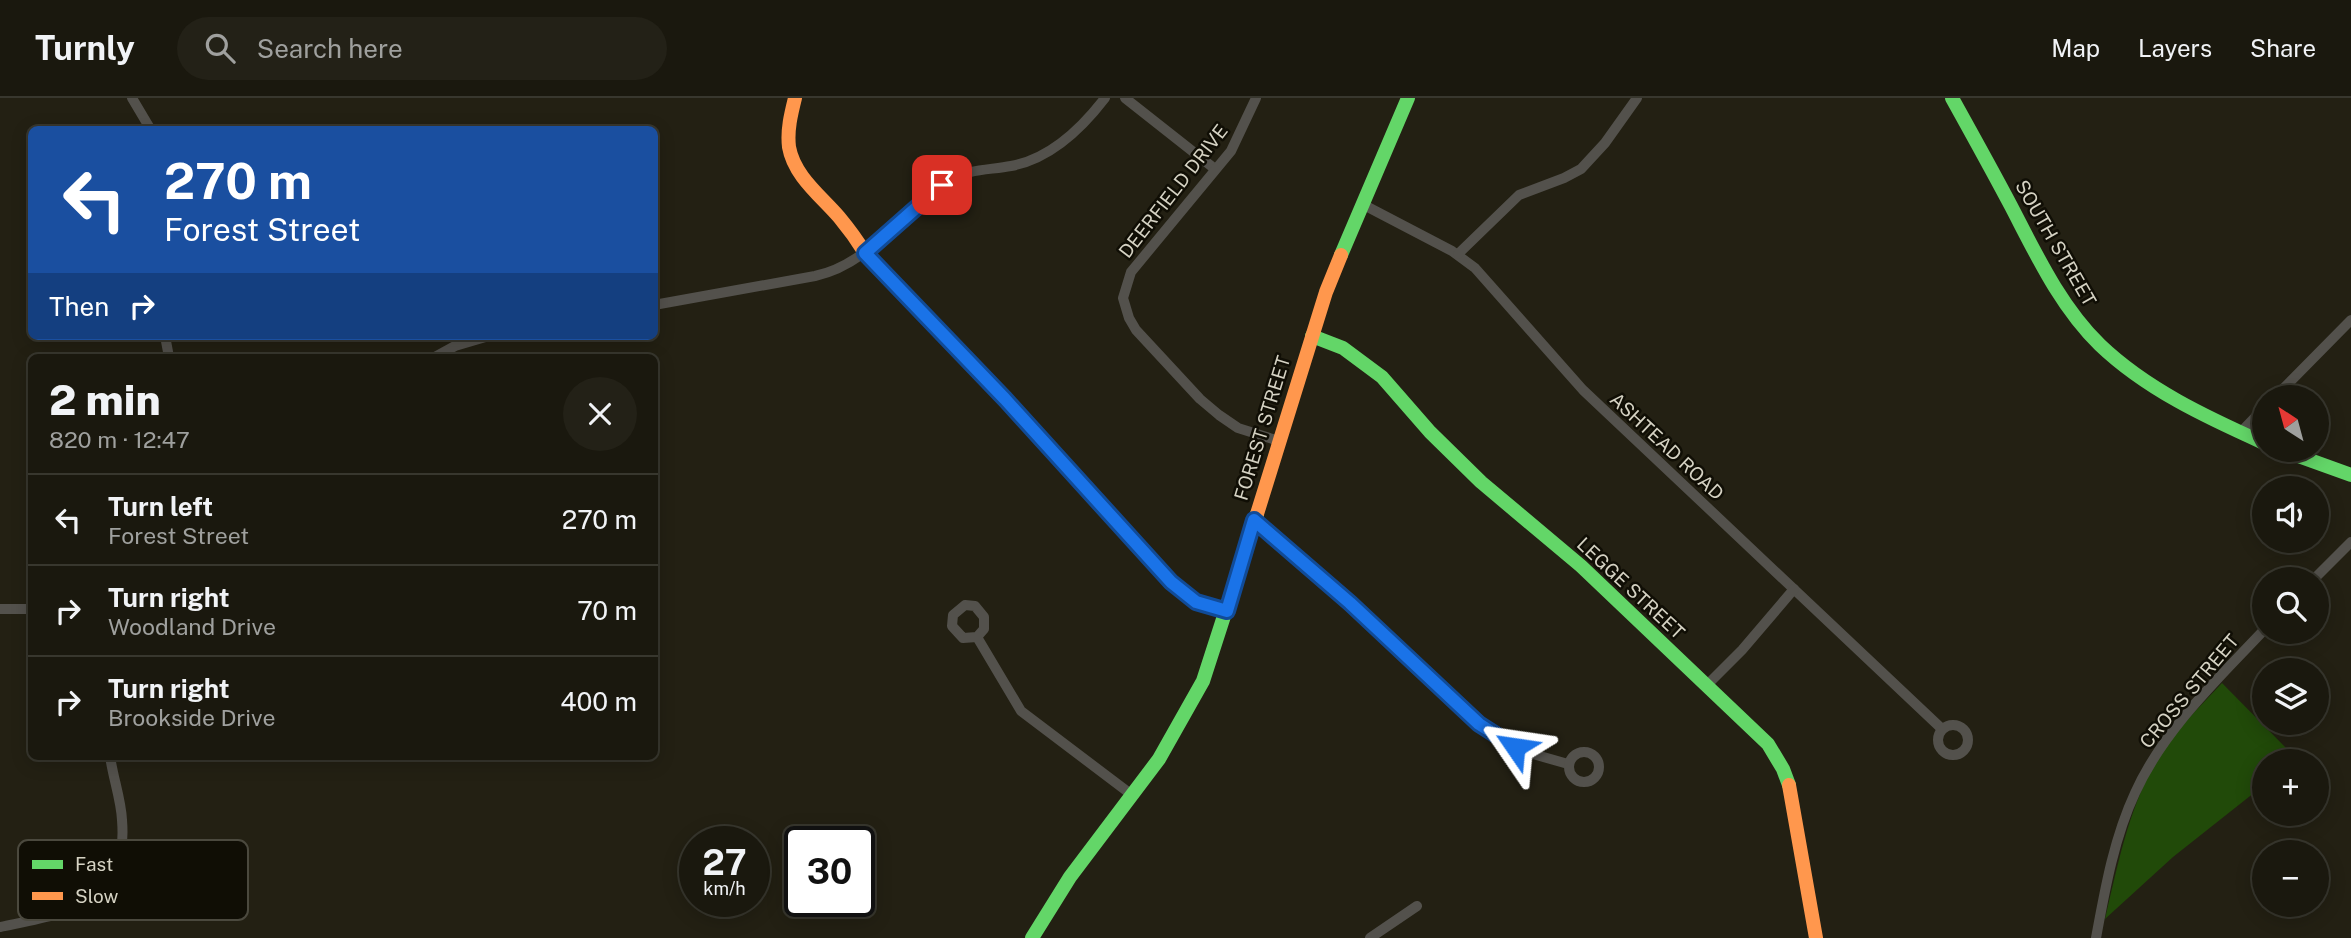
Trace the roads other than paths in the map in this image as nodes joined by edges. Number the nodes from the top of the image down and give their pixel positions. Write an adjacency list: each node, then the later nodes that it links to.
1 (132, 98): 9 (street)
2 (795, 98): 12 (street)
3 (1105, 98): 12 (street)
4 (1125, 98): 10 (street)
5 (1256, 98): 10 (street, DEERFIELD DRIVE)
6 (1408, 98): 11 (street, FOREST STREET)
7 (1637, 98): 13 (street)
8 (1952, 98): 21 (street, SOUTH STREET)
9 (149, 126)
10 (1215, 169): 23 (street, DEERFIELD DRIVE)
11 (1362, 204): 13 (street, ASHTEAD ROAD); 16 (street, FOREST STREET)
12 (865, 253): 14 (street); 32 (street)
13 (1458, 254): 29 (street, ASHTEAD ROAD)
14 (658, 304)
15 (2351, 320): 19 (street)
16 (1312, 336): 23 (street, FOREST STREET); 35 (street, LEGGE STREET)
17 (475, 340): 18 (street)
18 (440, 354)
19 (2287, 385)
20 (2252, 421): 21 (street)
21 (2241, 432): 22 (street, SOUTH STREET)
22 (2252, 437)
23 (1279, 441): 26 (street, FOREST STREET)
24 (2315, 462): 25 (street)
25 (2351, 475)
26 (1254, 520): 32 (street, FOREST STREET); 38 (street)
27 (2351, 542): 28 (street)
28 (2326, 567)
29 (1794, 589): 35 (street); 36 (street, ASHTEAD ROAD)
30 (0, 609): 31 (street)
31 (28, 609)
32 (1227, 611): 39 (street, FOREST STREET)
33 (977, 637): 39 (street)
34 (2252, 642): 47 (street, CROSS STREET)
35 (1707, 685): 46 (street, LEGGE STREET)
36 (1942, 729)
37 (111, 760): 40 (street)
38 (1568, 764)
39 (1132, 795): 44 (street, FOREST STREET)
40 (122, 840)
41 (1417, 906): 45 (street)
42 (37, 920): 43 (street)
43 (0, 927)
44 (1032, 938)
45 (1370, 938)
46 (1816, 938)
47 (2096, 938)

